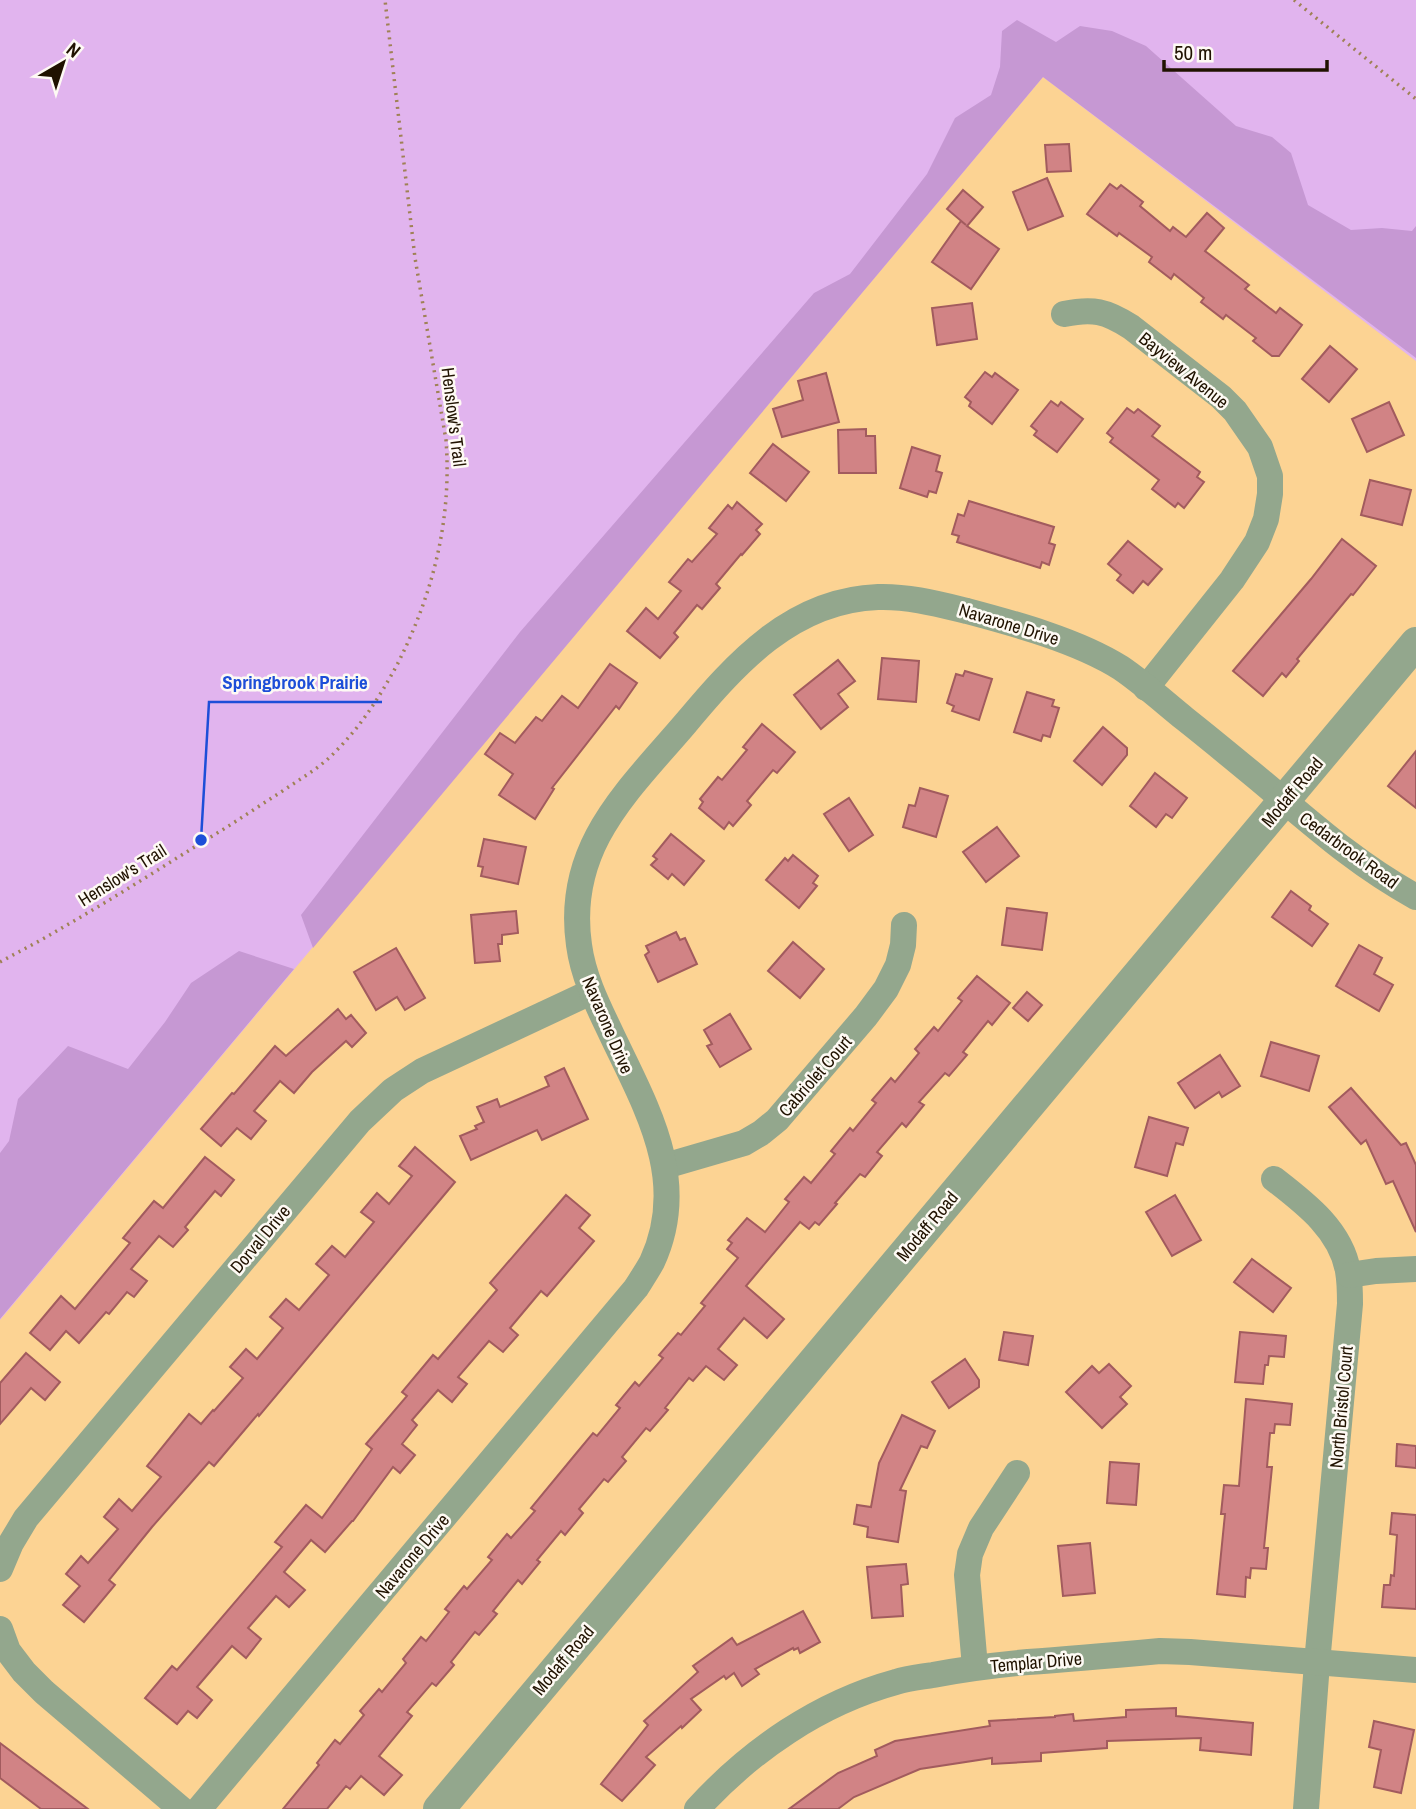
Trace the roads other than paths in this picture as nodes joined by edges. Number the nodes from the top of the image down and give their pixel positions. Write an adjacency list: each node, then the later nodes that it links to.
1 (1064, 314): 3 (street, Bayview Avenue)
2 (1416, 643): 4 (street, Modaff Road)
3 (1146, 688): 4 (street, Navarone Drive); 7 (street, Navarone Drive)
4 (1283, 801): 5 (street, Cedarbrook Road); 20 (street, Modaff Road)
5 (1416, 897)
6 (904, 925): 8 (street, Cabriolet Court)
7 (591, 992): 8 (street, Navarone Drive); 13 (street, Dorval Drive)
8 (665, 1166): 19 (street, Navarone Drive)
9 (1275, 1179): 11 (street, North Bristol Court)
10 (1416, 1269): 11 (street)
11 (1349, 1275): 15 (street, North Bristol Court)
12 (1017, 1473): 16 (street)
13 (0, 1569)
14 (0, 1629): 18 (street)
15 (1317, 1663): 16 (street, Templar Drive); 17 (street, Templar Drive); 22 (street, North Bristol Court)
16 (975, 1667): 21 (street, Templar Drive)
17 (1416, 1670)
18 (181, 1809)
19 (199, 1809)
20 (439, 1809)
21 (697, 1809)
22 (1306, 1809)

